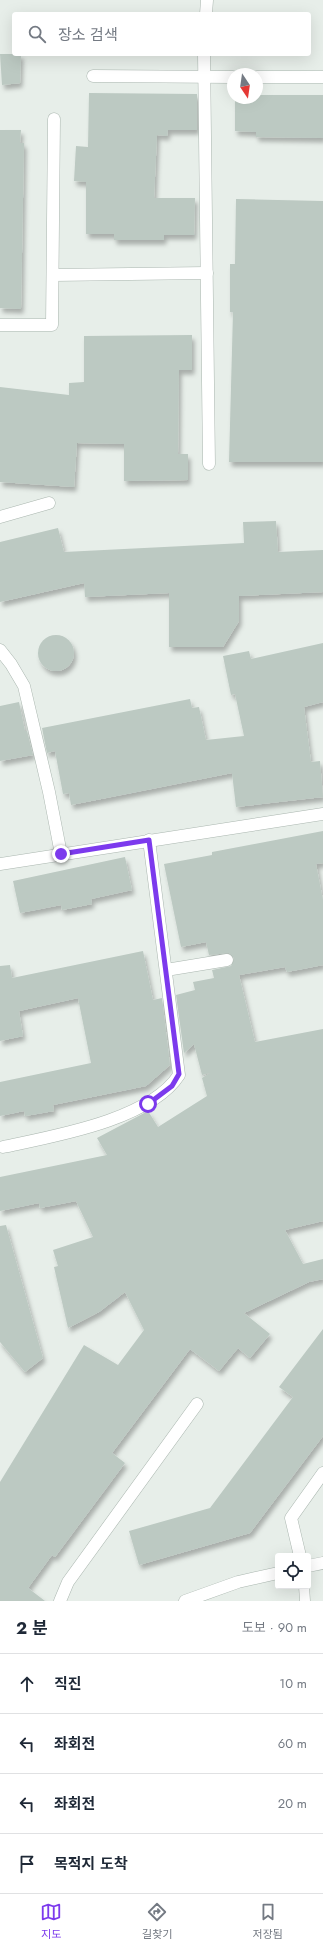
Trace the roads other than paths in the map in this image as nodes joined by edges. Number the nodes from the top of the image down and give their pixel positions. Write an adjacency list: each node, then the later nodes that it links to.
1 (207, 0): 2 (street)
2 (206, 12)
3 (204, 56): 5 (street)
4 (93, 76): 5 (street)
5 (205, 77): 6 (street); 10 (street)
6 (227, 77)
7 (263, 77): 8 (street)
8 (323, 77)
9 (54, 119): 11 (street)
10 (207, 273): 11 (street); 13 (street)
11 (53, 275): 12 (street)
12 (0, 325)
13 (209, 464)
14 (49, 503): 15 (street)
15 (0, 517)
16 (0, 650): 17 (street)
17 (6, 665): 20 (street)
18 (323, 814): 19 (street)
19 (149, 840): 20 (street); 23 (street)
20 (61, 854): 21 (street)
21 (0, 864)
22 (227, 960): 23 (street)
23 (166, 970): 24 (street)
24 (3, 1147)
25 (197, 1404): 32 (street)
26 (323, 1473): 27 (street)
27 (299, 1553)
28 (323, 1563): 29 (street)
29 (311, 1565)
30 (275, 1574): 33 (street)
31 (304, 1589): 34 (lane)
32 (60, 1601)
33 (185, 1601)
34 (305, 1601)

